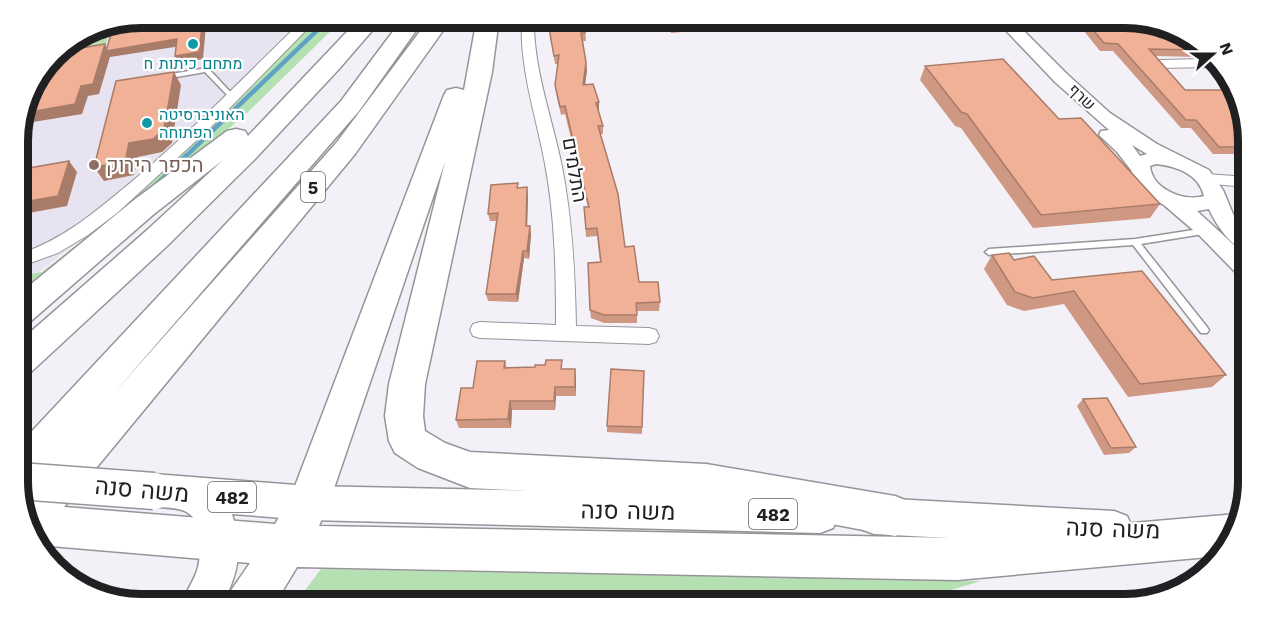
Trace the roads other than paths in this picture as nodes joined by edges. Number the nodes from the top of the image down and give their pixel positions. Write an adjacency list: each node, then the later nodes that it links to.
1 (302, 28): 14 (street)
2 (354, 28): 15 (highway)
3 (363, 28): 34 (highway)
4 (407, 28): 35 (highway, 5)
5 (435, 28): 39 (highway, 5)
6 (484, 28): 38 (highway)
7 (487, 28): 40 (highway)
8 (526, 28): 32 (street, התלמים)
9 (995, 28): 17 (street, שרף)
10 (1012, 28): 16 (street, שרף)
11 (1160, 64): 12 (street)
12 (1183, 64)
13 (155, 79): 14 (lane)
14 (232, 97): 26 (street)
15 (227, 146): 28 (highway); 29 (highway)
16 (1175, 160): 17 (street); 18 (street, שרף)
17 (1139, 167): 20 (street, שרף)
18 (1206, 179): 19 (street); 21 (street)
19 (1238, 181)
20 (1167, 198): 21 (street); 22 (street)
21 (1215, 199): 23 (street)
22 (1208, 231): 24 (lane); 27 (street)
23 (1238, 233)
24 (1135, 242): 25 (lane); 31 (lane)
25 (989, 252)
26 (29, 257)
27 (1238, 261)
28 (29, 304)
29 (28, 322)
30 (480, 330): 32 (street)
31 (1204, 330)
32 (566, 332): 33 (street)
33 (649, 336)
34 (28, 354)
35 (28, 463)
36 (28, 482): 37 (main road, משה סנה / 482, bridge)
37 (191, 494): 38 (main road, משה סנה / 482); 44 (main road)
38 (309, 503): 40 (main road, משה סנה / 482); 45 (highway)
39 (34, 513)
40 (896, 516): 42 (main road, משה סנה / 482)
41 (38, 525): 44 (highway)
42 (1225, 534)
43 (1224, 535): 45 (highway)
44 (220, 538): 45 (highway); 46 (main road)
45 (286, 546): 47 (highway)
46 (206, 594)
47 (255, 594)

